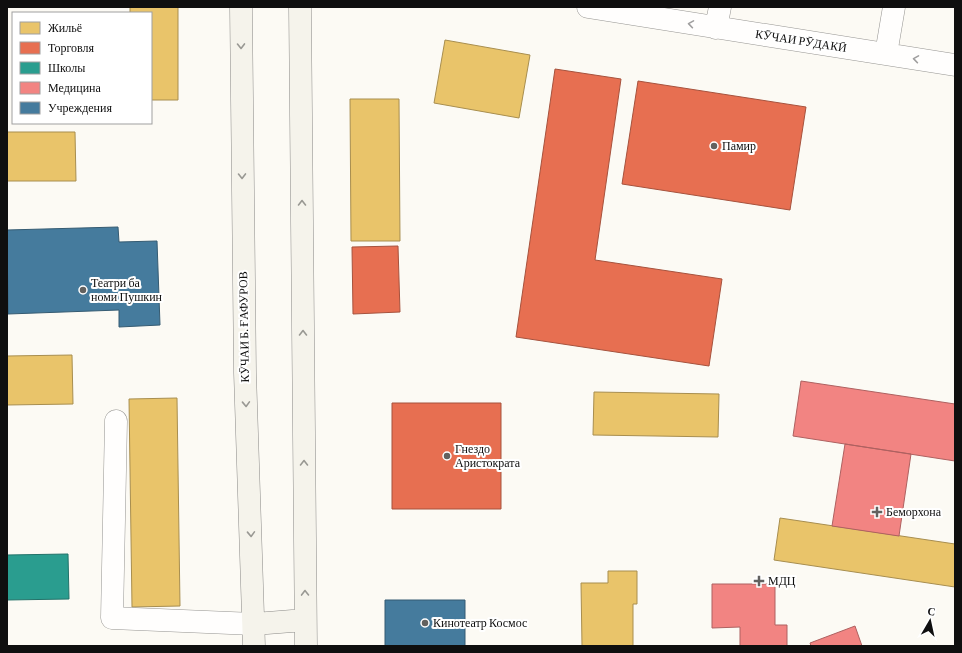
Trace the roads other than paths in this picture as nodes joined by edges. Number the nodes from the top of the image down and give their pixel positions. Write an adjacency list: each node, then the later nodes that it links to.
1 (241, 7): 11 (main road, КӮЧАИ Б. ҒАФУРОВ, one-way to 11)
2 (300, 7): 10 (main road, one-way to 2)
3 (588, 7): 6 (street, КӮЧАИ РӮДАКӢ, one-way to 3)
4 (720, 7): 6 (street)
5 (894, 7): 7 (street)
6 (716, 28): 7 (street, КӮЧАИ РӮДАКӢ)
7 (886, 54): 8 (street, КӮЧАИ РӮДАКӢ, one-way to 7)
8 (955, 65)
9 (116, 422): 11 (street)
10 (305, 620): 11 (main road); 13 (main road)
11 (254, 624): 12 (main road, КӮЧАИ Б. ҒАФУРОВ)
12 (254, 646)
13 (306, 646)

